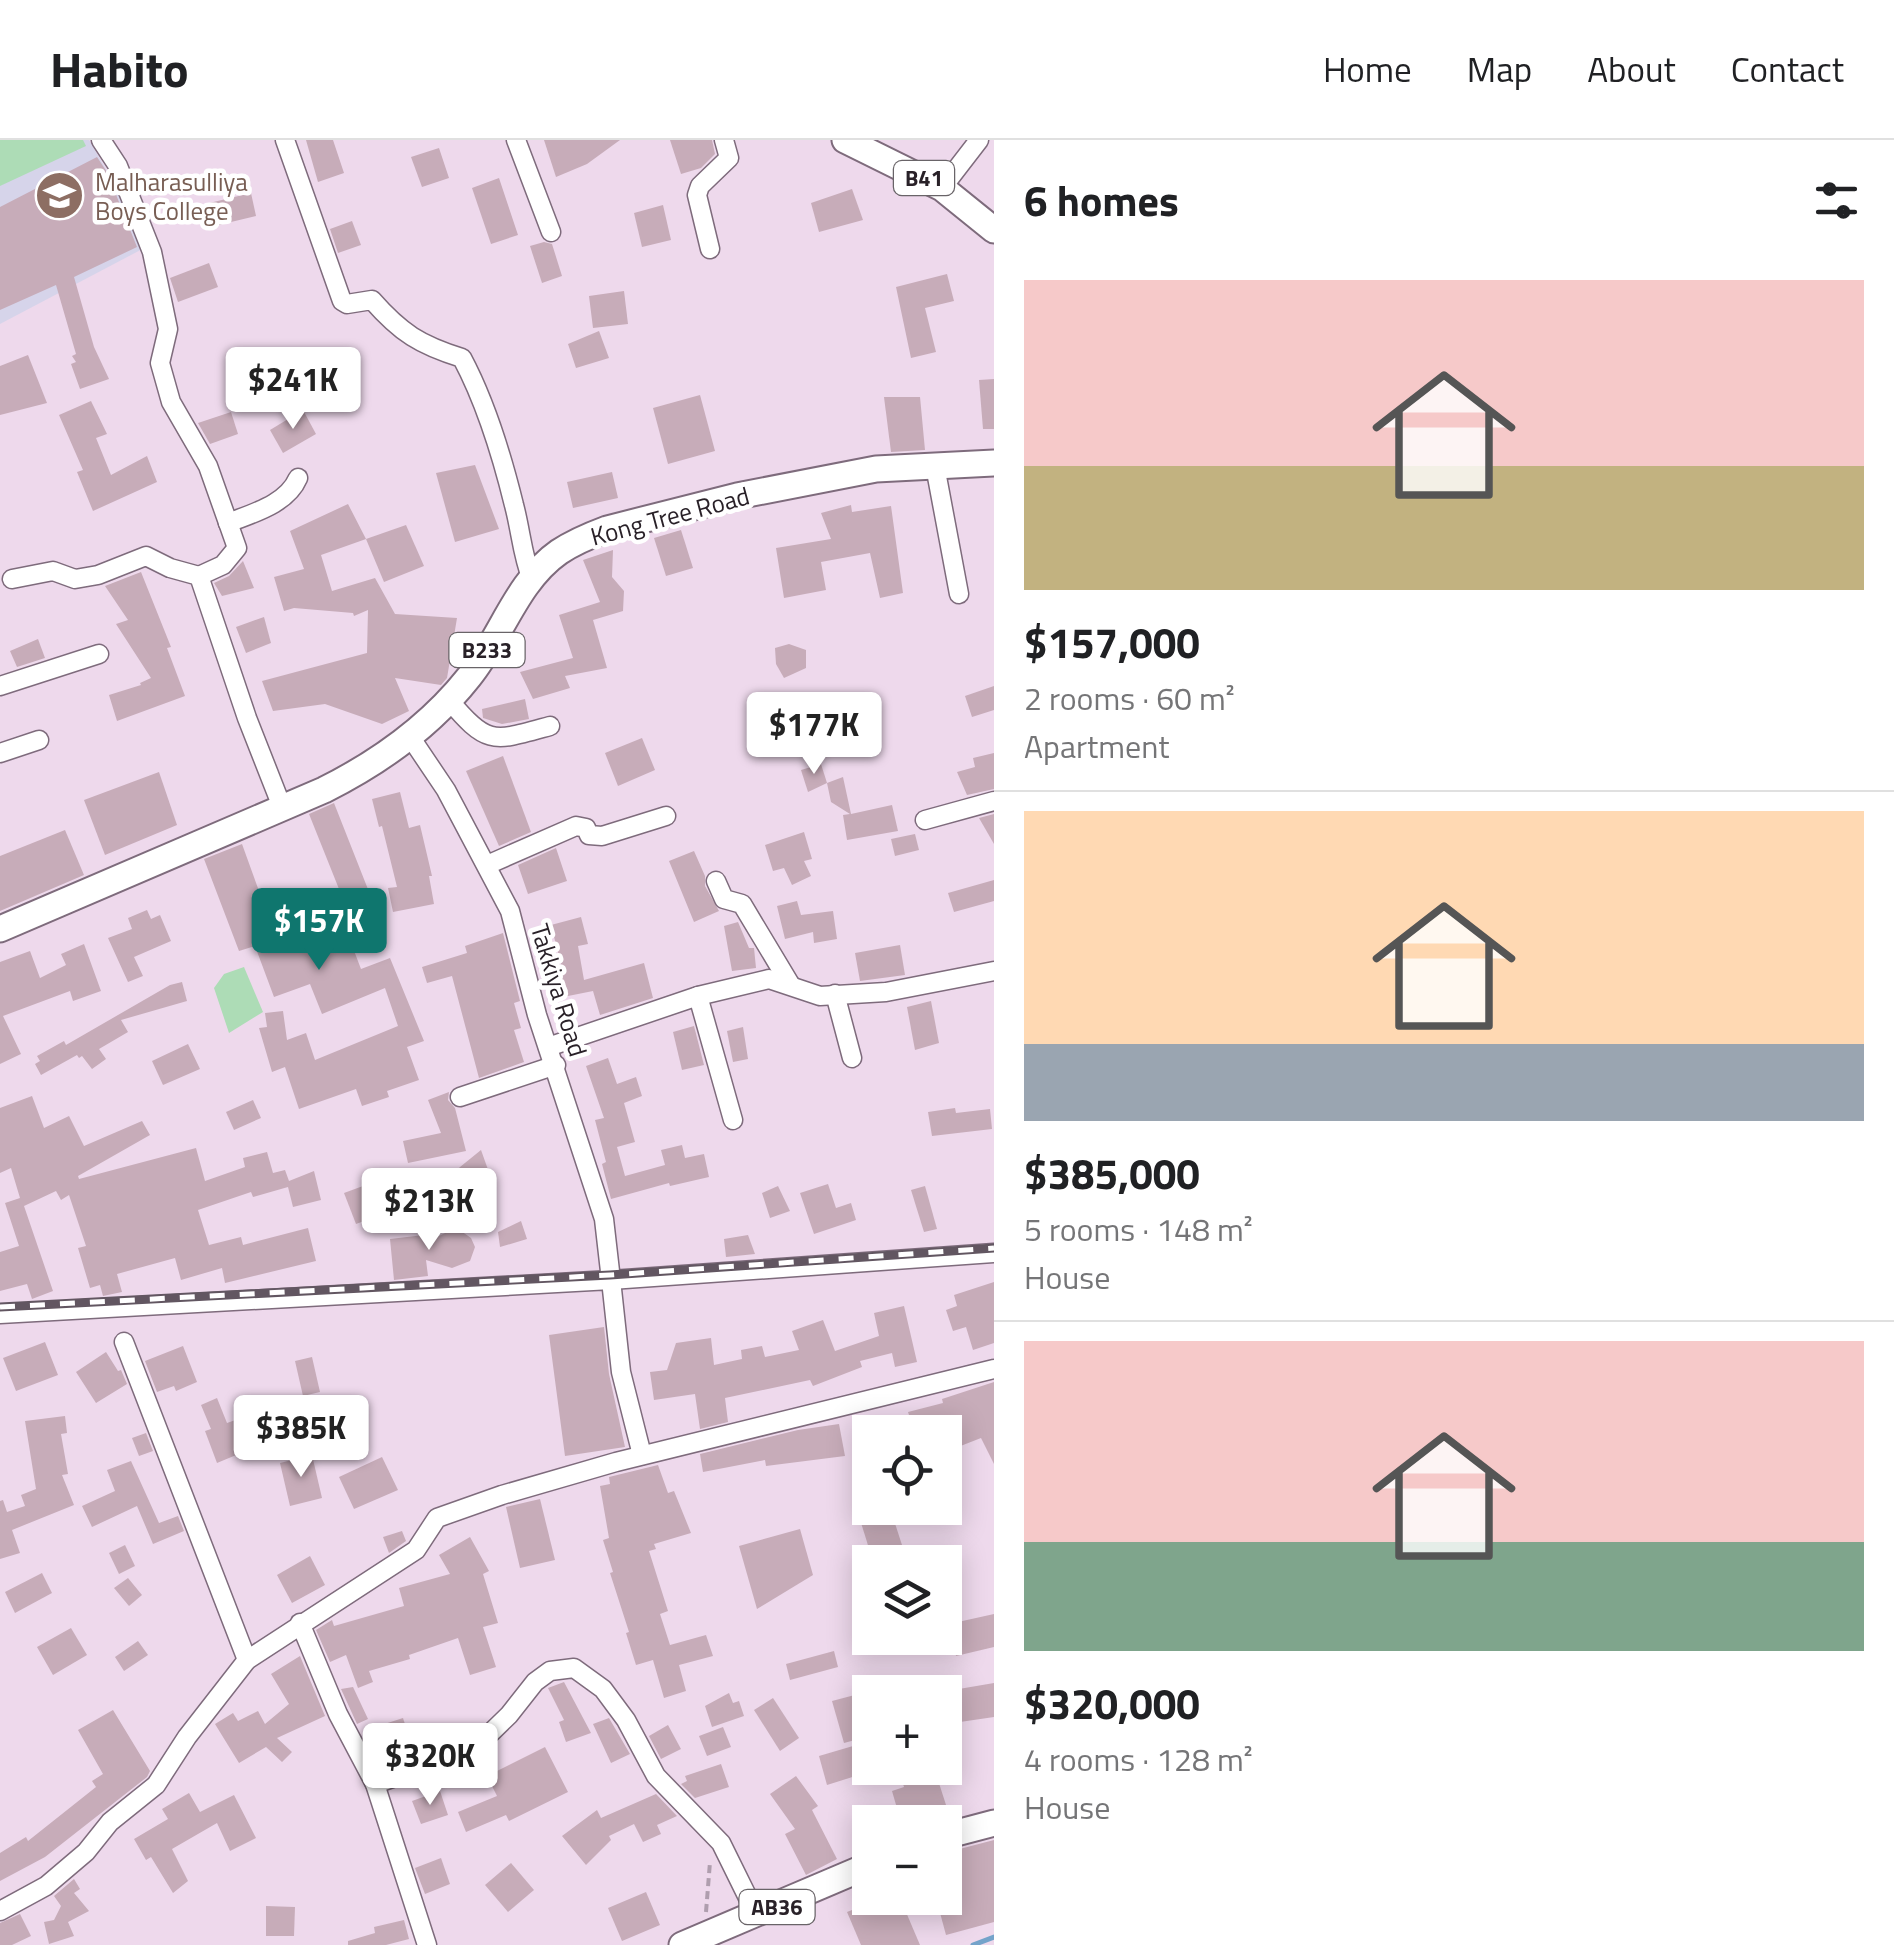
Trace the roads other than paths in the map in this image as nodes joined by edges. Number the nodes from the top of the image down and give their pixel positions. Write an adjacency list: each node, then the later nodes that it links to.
1 (102, 140): 14 (street)
2 (284, 140): 17 (street)
3 (516, 140): 9 (street)
4 (724, 140): 10 (street)
5 (845, 140): 7 (main road, B41)
6 (979, 140): 7 (street)
7 (942, 188): 8 (main road, B41)
8 (994, 230)
9 (552, 232)
10 (710, 249)
11 (994, 463): 12 (main road, Kong Tree Road / B233)
12 (934, 466): 17 (main road, Kong Tree Road / B233); 18 (street)
13 (298, 478): 14 (street)
14 (228, 523): 15 (street)
15 (200, 576): 16 (street); 27 (street)
16 (12, 579)
17 (532, 580): 21 (main road, Kong Tree Road / B233)
18 (959, 594)
19 (99, 654): 20 (street)
20 (0, 686)
21 (448, 699): 22 (street); 23 (main road, Kong Tree Road / B233)
22 (550, 726)
23 (409, 735): 27 (main road, Kong Tree Road / B233); 30 (street, Takkiya Road)
24 (39, 740): 25 (street)
25 (0, 753)
26 (994, 801): 29 (street)
27 (282, 807): 32 (main road, Kong Tree Road / B233)
28 (666, 816): 30 (street)
29 (925, 820)
30 (487, 865): 37 (street, Takkiya Road)
31 (716, 881): 34 (street)
32 (0, 929)
33 (994, 971): 35 (street)
34 (790, 984): 35 (street); 36 (street)
35 (835, 994): 38 (street)
36 (698, 996): 37 (street); 40 (street)
37 (552, 1056): 39 (street); 42 (street, Takkiya Road)
38 (852, 1058)
39 (460, 1097)
40 (733, 1120)
41 (994, 1253): 42 (street)
42 (611, 1280): 43 (street); 46 (street, Takkiya Road)
43 (0, 1314)
44 (124, 1342): 48 (street)
45 (994, 1369): 46 (street)
46 (642, 1455): 47 (street)
47 (300, 1623): 48 (street); 49 (street)
48 (248, 1660): 53 (street)
49 (375, 1784): 54 (street); 56 (street)
50 (994, 1823): 51 (main road)
51 (962, 1831)
52 (852, 1873): 54 (main road, AB36)
53 (0, 1910)
54 (757, 1916): 55 (main road, AB36)
55 (694, 1940)
56 (428, 1945)

